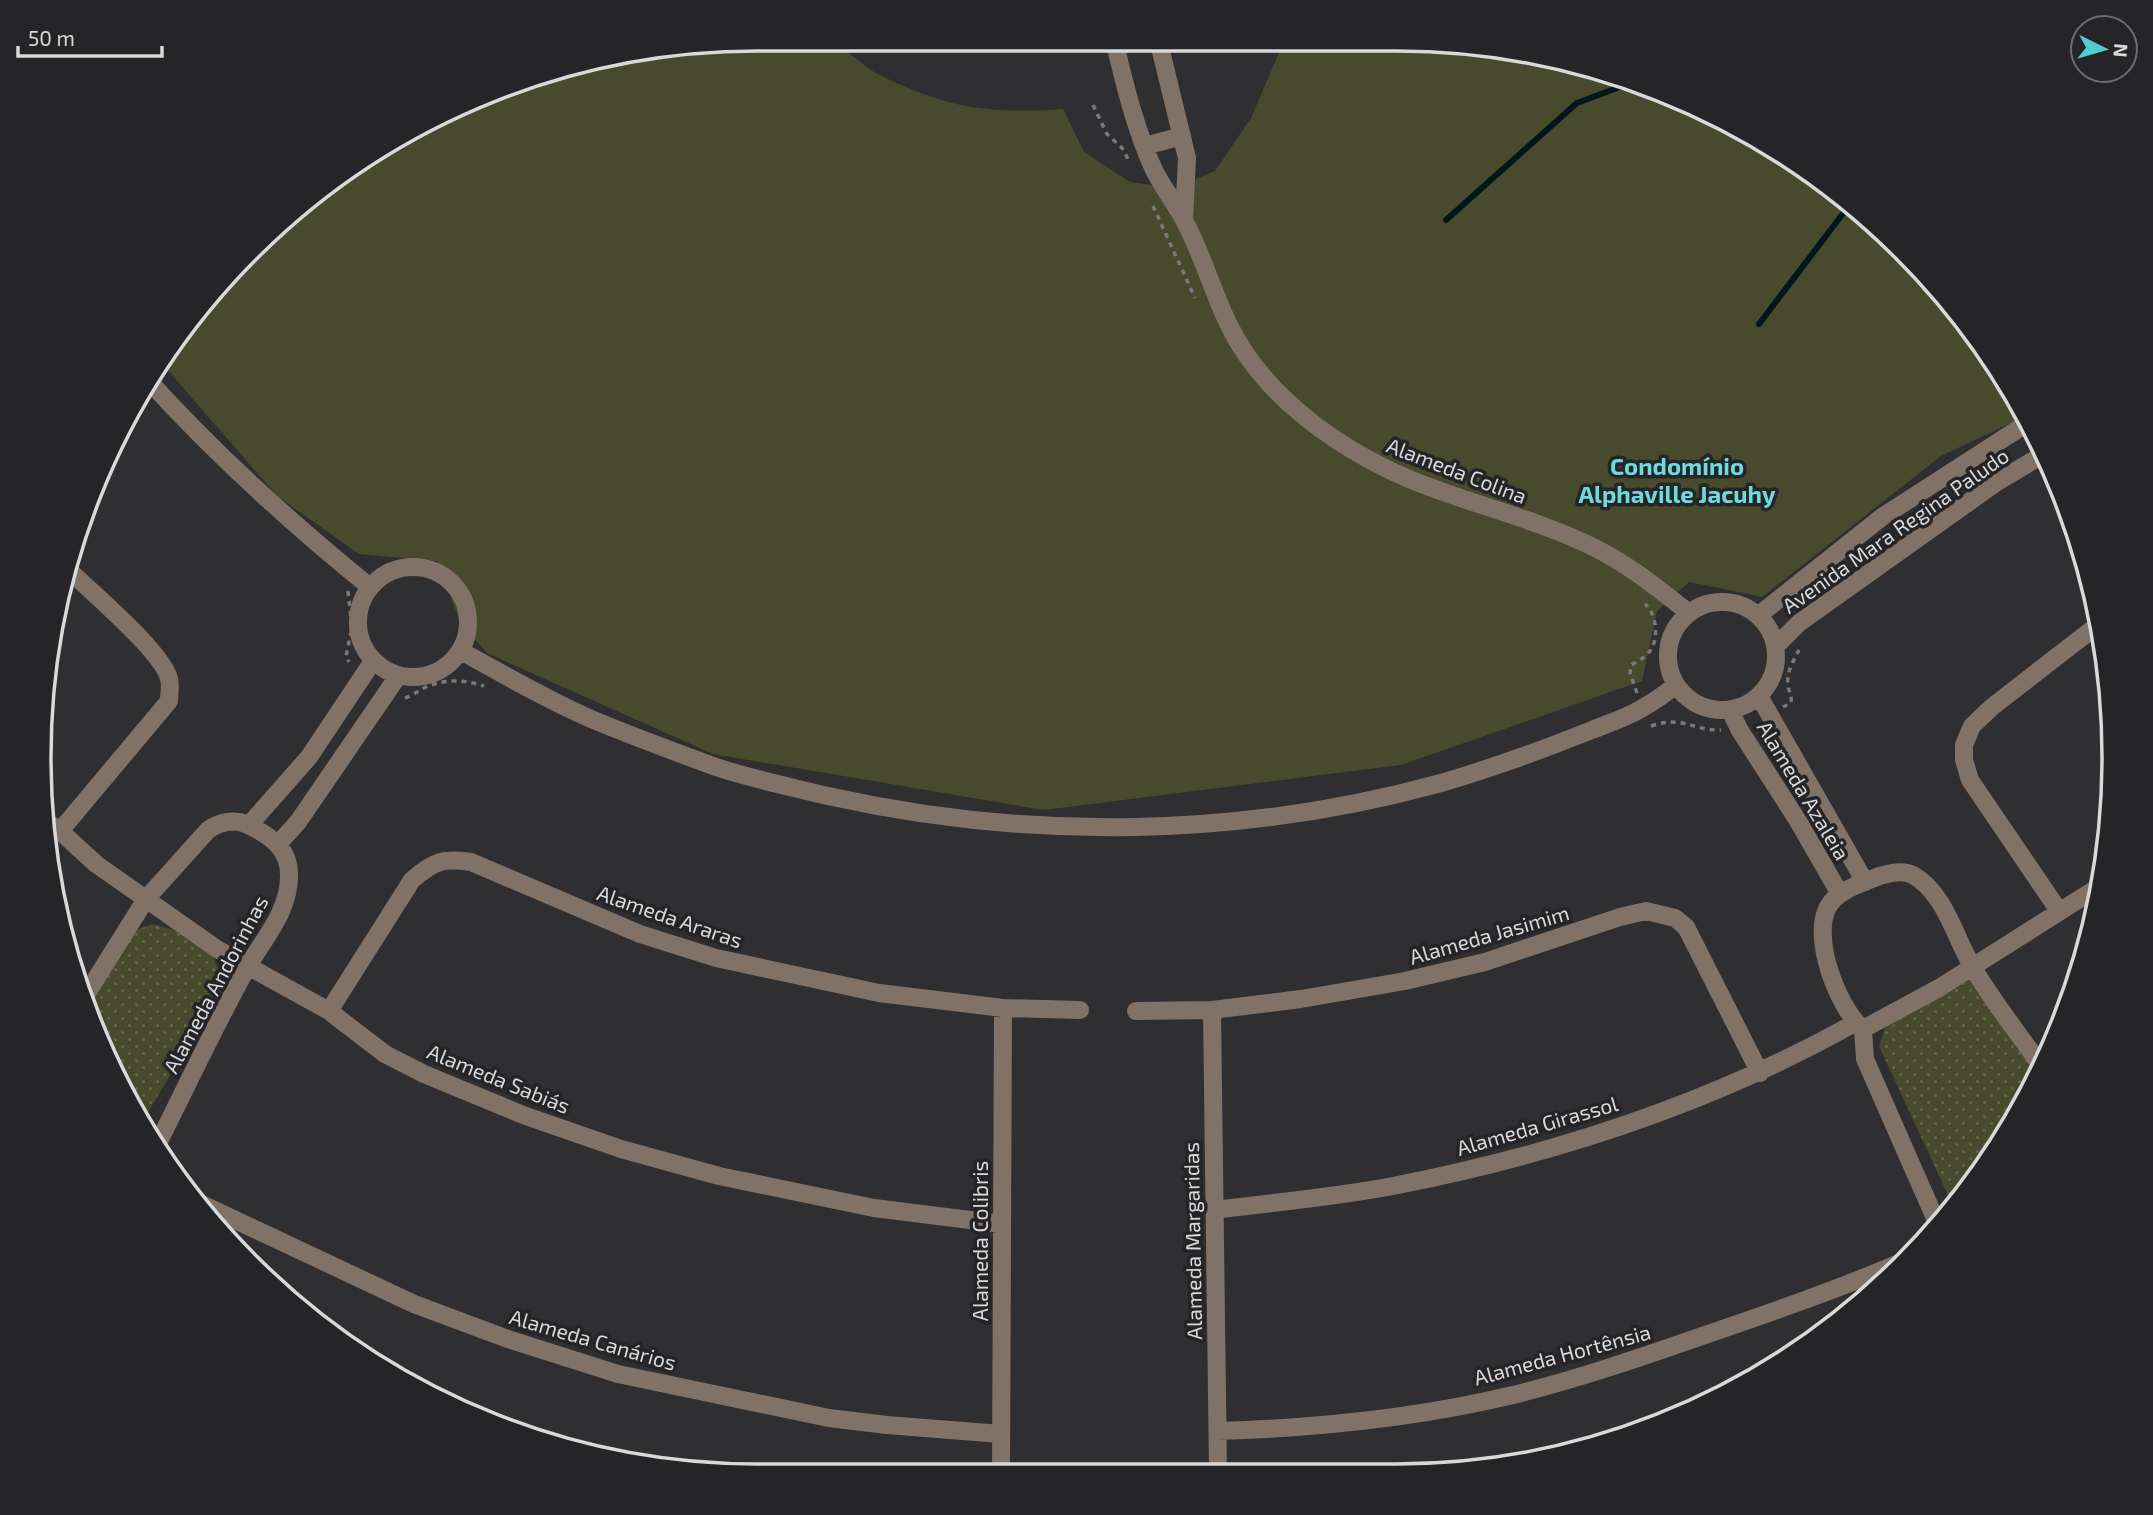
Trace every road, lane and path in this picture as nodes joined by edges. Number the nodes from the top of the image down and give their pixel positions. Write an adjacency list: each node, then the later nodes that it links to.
1 (1112, 51): 5 (street, Alameda Colina)
2 (1161, 51): 4 (street)
3 (1093, 105): 6 (path)
4 (1182, 136): 5 (street); 8 (street)
5 (1145, 146): 8 (street, Alameda Colina)
6 (1128, 159)
7 (1152, 205): 9 (path)
8 (1184, 220): 17 (street, Alameda Colina)
9 (1196, 300)
10 (155, 388): 15 (street)
11 (2020, 428): 18 (street, Avenida Mara Regina Paludo)
12 (2035, 459): 21 (street, Avenida Mara Regina Paludo)
13 (75, 576): 40 (street)
14 (347, 582): 25 (path)
15 (370, 587): 22 (street); 23 (street)
16 (1641, 600): 30 (path)
17 (1688, 612): 18 (street); 26 (street)
18 (1759, 615): 21 (street)
19 (2091, 630): 46 (street)
20 (1802, 643): 32 (path)
21 (1776, 646): 29 (street)
22 (461, 651): 24 (street); 30 (street)
23 (373, 661): 24 (street); 25 (street)
24 (398, 676): 28 (street)
25 (359, 682): 34 (street)
26 (1676, 685): 30 (street); 31 (street)
27 (489, 689): 28 (path)
28 (386, 695): 35 (street)
29 (1759, 696): 31 (street); 32 (street, Alameda Azaleia)
30 (1642, 709): 33 (path)
31 (1730, 710): 33 (street, Alameda Azaleia)
32 (1769, 715): 36 (street, Alameda Azaleia)
33 (1739, 729): 37 (street, Alameda Azaleia)
34 (309, 757): 35 (street); 38 (street)
35 (333, 773): 41 (street)
36 (1822, 806): 37 (street); 42 (street, Alameda Azaleia)
37 (1798, 821): 44 (street, Alameda Azaleia)
38 (249, 825): 41 (street); 45 (street)
39 (55, 827): 40 (street, Alameda Sabiás)
40 (60, 831): 45 (street, Alameda Sabiás)
41 (279, 843): 47 (street, Alameda Andorinhas)
42 (1865, 881): 44 (street, Alameda Azaleia); 48 (street, Alameda Azaleia)
43 (2089, 892): 46 (street, Alameda Girassol)
44 (1840, 894): 55 (street, Alameda Azaleia)
45 (146, 899): 47 (street, Alameda Sabiás); 49 (street)
46 (2059, 911): 48 (street, Alameda Girassol)
47 (248, 966): 53 (street, Alameda Sabiás); 58 (street, Alameda Andorinhas)
48 (1973, 967): 55 (street, Alameda Girassol); 56 (street, Alameda Azaleia)
49 (90, 989)
50 (1003, 1008): 51 (street, Alameda Araras); 53 (street, Alameda Araras); 62 (street, Alameda Colibris)
51 (1080, 1010)
52 (1212, 1010): 54 (street, Alameda Jasimim); 57 (street, Alameda Jasimim); 59 (street, Alameda Margaridas)
53 (329, 1011): 62 (street, Alameda Sabiás)
54 (1136, 1011)
55 (1859, 1026): 57 (street, Alameda Girassol); 61 (street, Alameda Azaleia)
56 (2035, 1057)
57 (1760, 1073): 59 (street, Alameda Girassol)
58 (161, 1136)
59 (1215, 1210): 64 (street, Alameda Margaridas)
60 (218, 1213): 65 (street, Alameda Canários)
61 (1934, 1215)
62 (1002, 1224): 65 (street, Alameda Colibris)
63 (1880, 1271): 64 (street, Alameda Hortênsia)
64 (1218, 1431): 67 (street, Alameda Margaridas)
65 (1001, 1434): 66 (street, Alameda Colibris)
66 (1001, 1464)
67 (1217, 1464)

